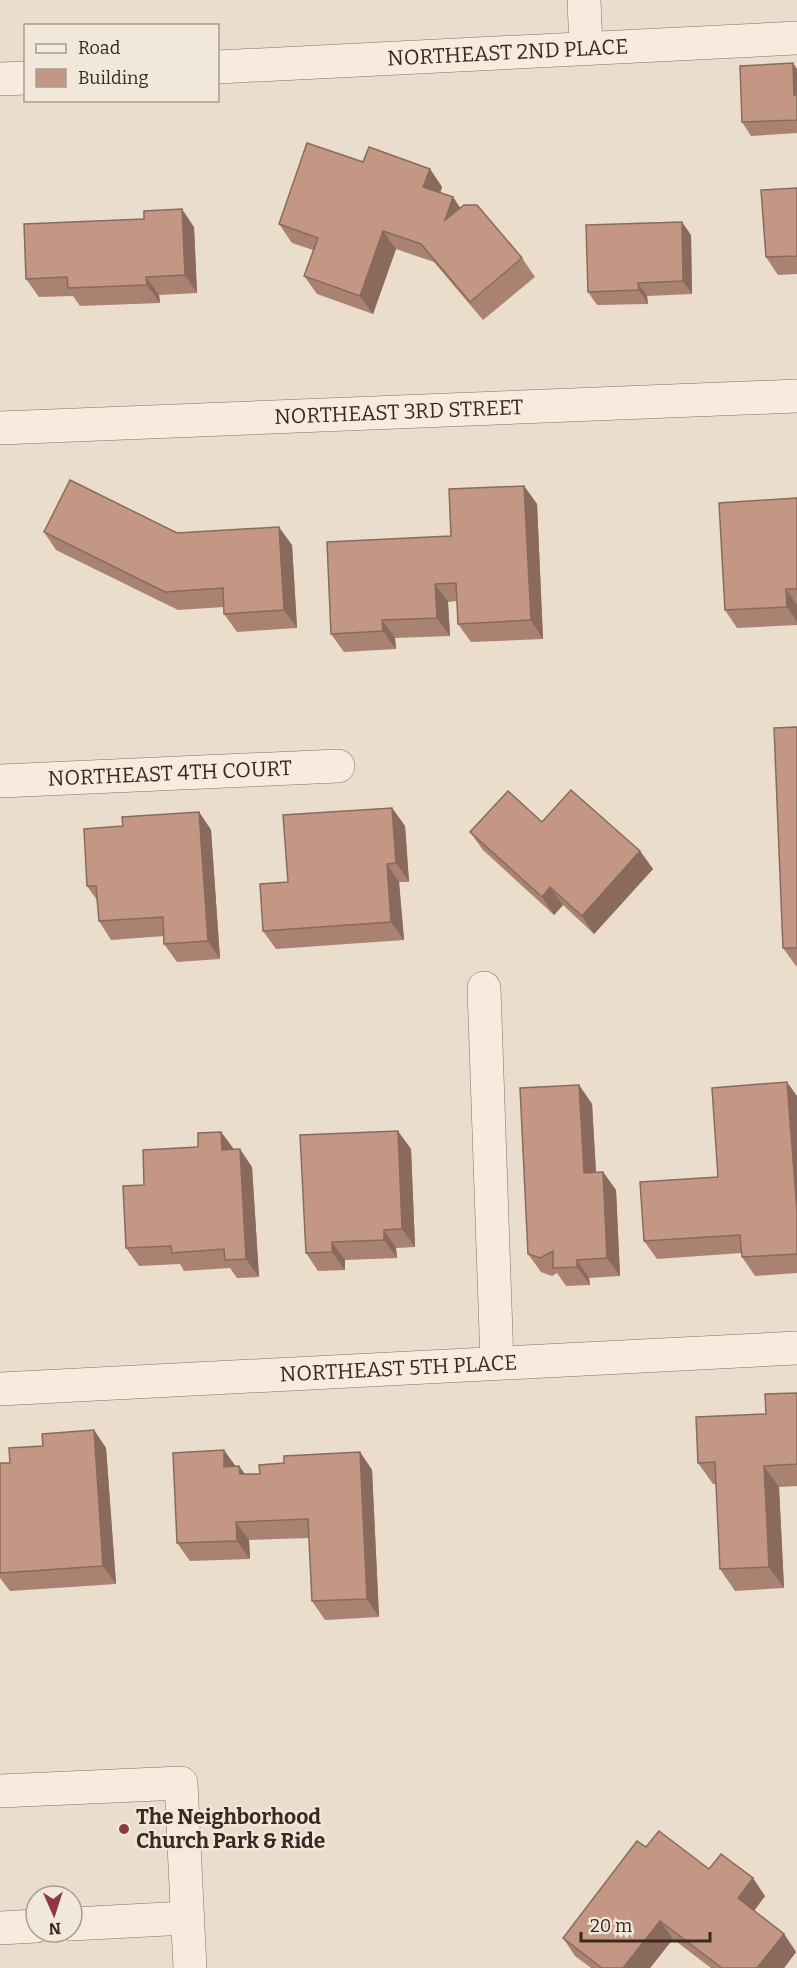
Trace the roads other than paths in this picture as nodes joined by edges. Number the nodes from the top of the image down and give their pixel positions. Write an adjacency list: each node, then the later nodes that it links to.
1 (584, 0): 3 (street)
2 (797, 38): 3 (street, NORTHEAST 2ND PLACE)
3 (586, 47): 4 (street, NORTHEAST 2ND PLACE)
4 (219, 68)
5 (24, 78): 6 (street)
6 (0, 79)
7 (797, 396): 8 (street, NORTHEAST 3RD STREET)
8 (0, 428)
9 (338, 766): 10 (street, NORTHEAST 4TH COURT)
10 (0, 781)
11 (484, 988): 13 (street)
12 (797, 1348): 13 (street, NORTHEAST 5TH PLACE)
13 (497, 1363): 14 (street, NORTHEAST 5TH PLACE)
14 (0, 1389)
15 (0, 1791): 16 (street)
16 (186, 1918): 17 (street); 20 (street)
17 (84, 1923)
18 (24, 1927): 19 (street)
19 (0, 1928)
20 (190, 1968)

